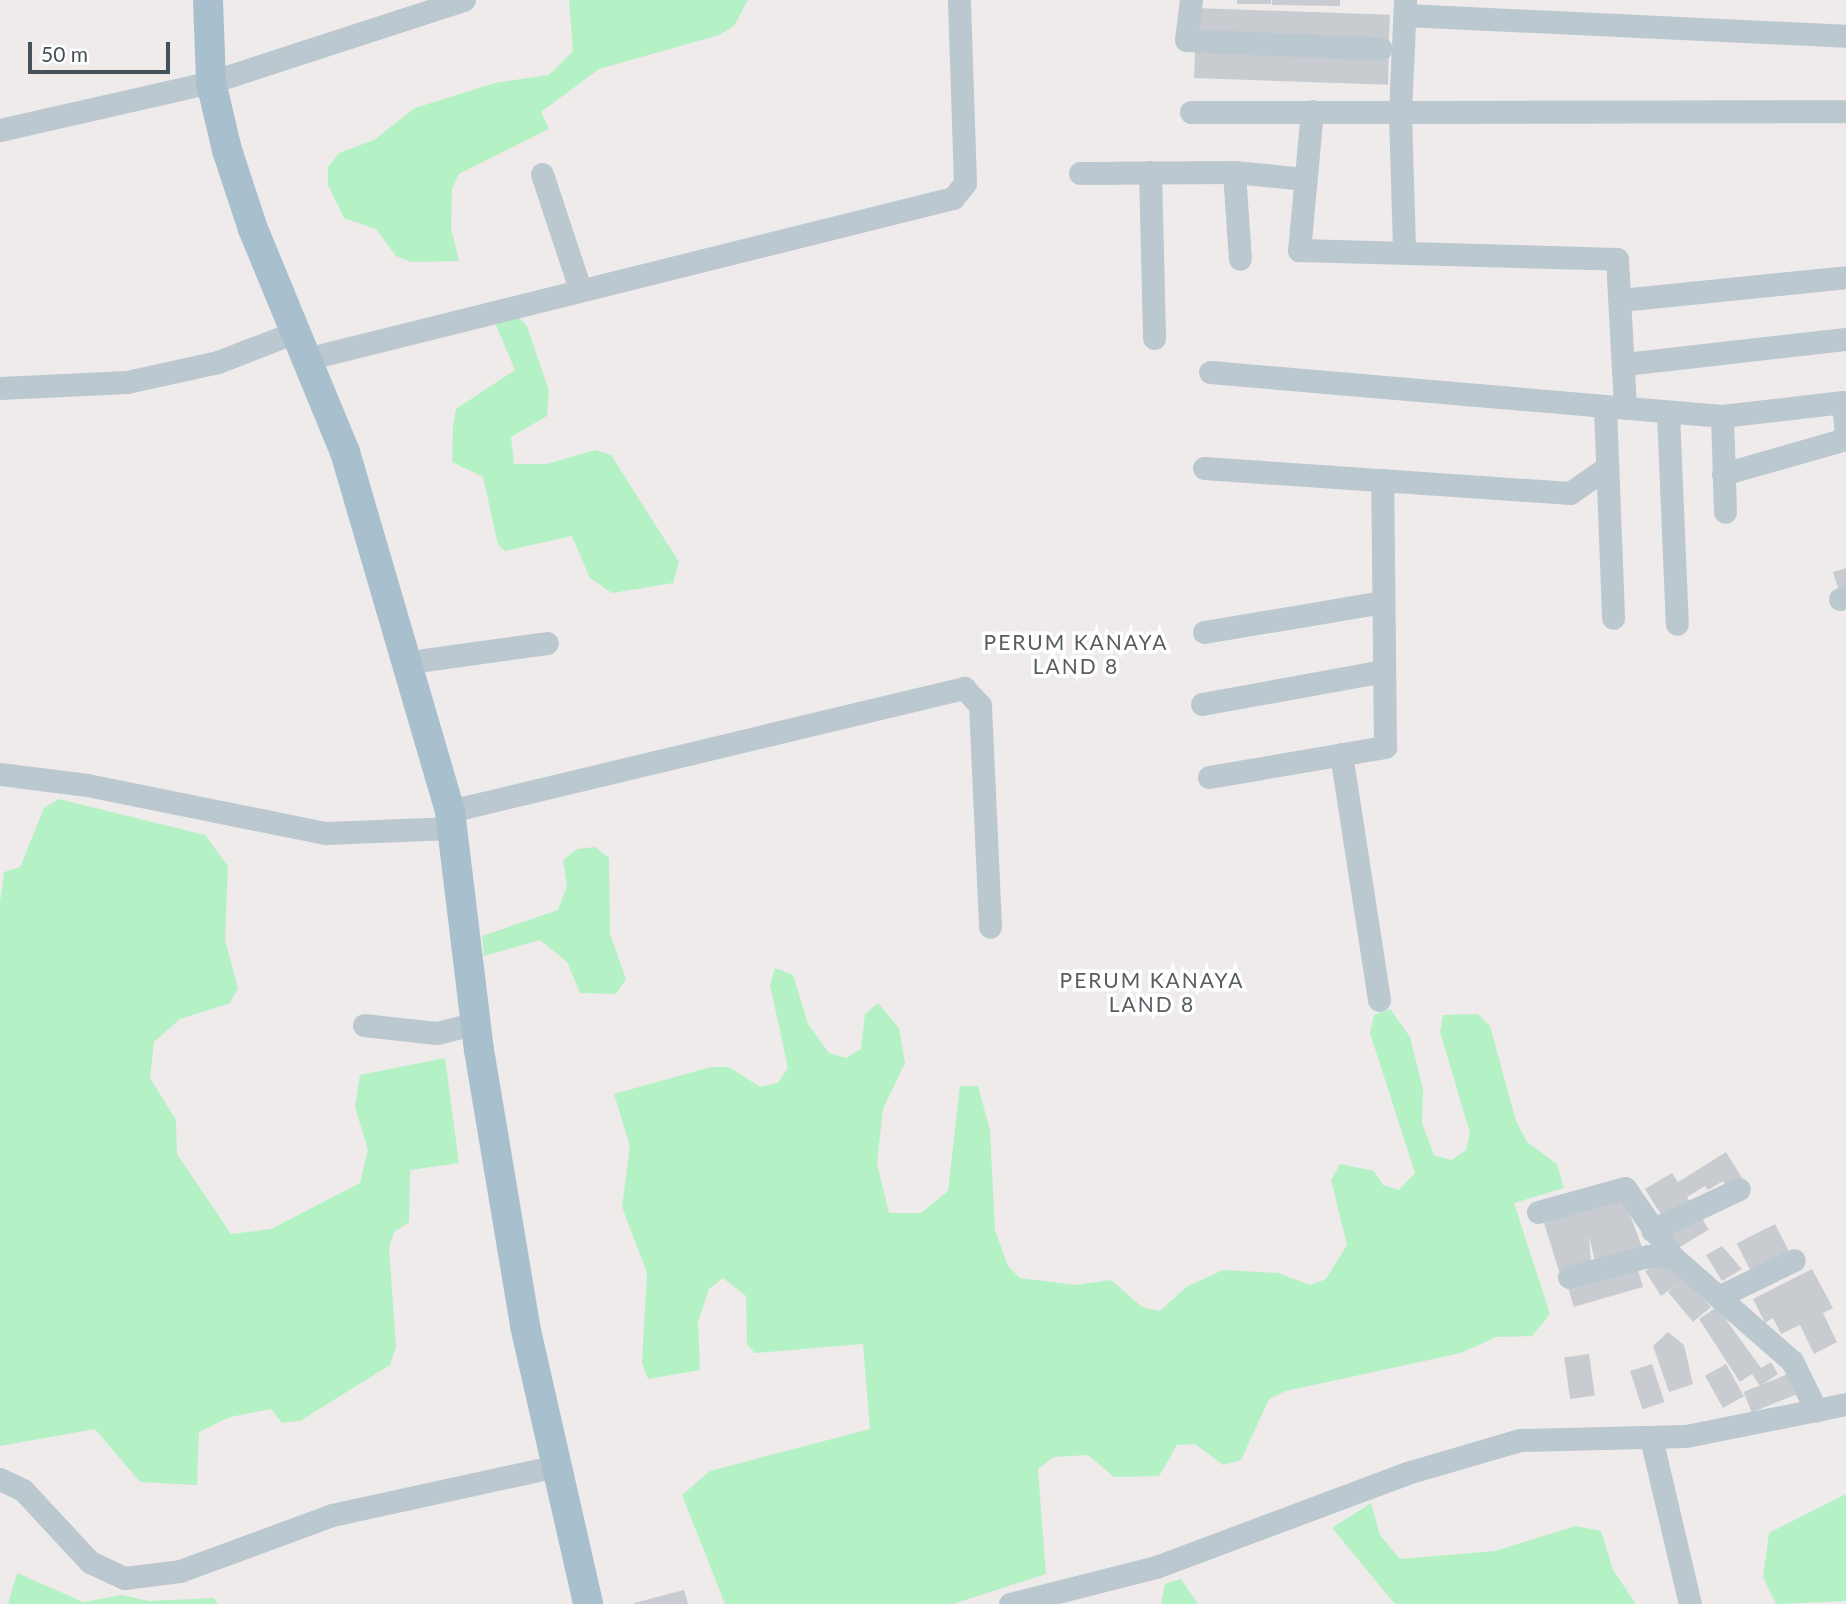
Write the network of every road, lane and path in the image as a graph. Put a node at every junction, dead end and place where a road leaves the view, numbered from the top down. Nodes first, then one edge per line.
1 (208, 0) edge
2 (464, 0) edge
3 (959, 0) edge
4 (1191, 0) edge
5 (1405, 8) edge
6 (1846, 37) edge
7 (1381, 49) dead end
8 (211, 82) junction
9 (1312, 111) junction
10 (1846, 111) edge
11 (1191, 112) dead end
12 (1400, 112) junction
13 (0, 130) edge
14 (1150, 172) junction
15 (1234, 172) junction
16 (1080, 173) dead end
17 (542, 174) dead end
18 (1306, 179) junction
19 (1404, 249) junction
20 (1240, 259) dead end
21 (1846, 277) edge
22 (580, 289) junction
23 (1621, 300) junction
24 (1154, 338) dead end
25 (1846, 339) edge
26 (304, 344) junction
27 (1625, 364) junction
28 (1210, 372) dead end
29 (0, 388) edge
30 (1615, 407) junction
31 (1668, 414) junction
32 (1722, 416) junction
33 (1846, 438) edge
34 (1204, 468) dead end
35 (1606, 468) junction
36 (1723, 474) junction
37 (1382, 480) junction
38 (1725, 512) dead end
39 (1384, 602) junction
40 (1613, 618) dead end
41 (1677, 624) dead end
42 (1204, 632) dead end
43 (547, 643) dead end
44 (410, 662) junction
45 (1384, 671) junction
46 (1202, 704) dead end
47 (1341, 754) junction
48 (0, 774) edge
49 (1209, 776) dead end
50 (451, 820) junction
51 (990, 927) dead end
52 (1379, 1000) dead end
53 (475, 1023) junction
54 (364, 1025) dead end
55 (1739, 1189) dead end
56 (1538, 1212) dead end
57 (1652, 1230) junction
58 (1673, 1257) junction
59 (1794, 1260) dead end
60 (1569, 1277) dead end
61 (1720, 1296) junction
62 (1846, 1404) edge
63 (1815, 1410) junction
64 (1651, 1438) junction
65 (556, 1466) junction
66 (0, 1479) edge
67 (585, 1603) edge
68 (1010, 1604) edge
69 (1690, 1604) edge

1 - 8 main road
2 - 8 street
3 - 22 street
4 - 7 street
5 - 6 street
5 - 12 street
8 - 13 street
8 - 26 main road
9 - 11 street
9 - 12 street
9 - 18 street
10 - 12 street
12 - 19 street
14 - 15 street
14 - 16 street
14 - 24 street
15 - 18 street
15 - 20 street
17 - 22 street
18 - 19 street
19 - 23 street
21 - 23 street
22 - 26 street
23 - 27 street
25 - 27 street
26 - 29 street
26 - 44 main road
27 - 30 street
28 - 30 street
30 - 31 street
30 - 35 street
31 - 32 street
31 - 41 street
32 - 33 street
32 - 36 street
33 - 36 street
34 - 37 street
35 - 37 street
35 - 40 street
36 - 38 street
37 - 39 street
39 - 42 street
39 - 45 street
43 - 44 street
44 - 50 main road
45 - 46 street
45 - 47 street
47 - 49 street
47 - 52 street
48 - 50 street
50 - 51 street
50 - 53 main road
53 - 54 street
53 - 65 main road
55 - 57 street
56 - 57 street
57 - 58 street
58 - 60 street
58 - 61 street
59 - 61 street
61 - 63 street
62 - 63 street
63 - 64 street
64 - 68 street
64 - 69 street
65 - 66 street
65 - 67 main road

